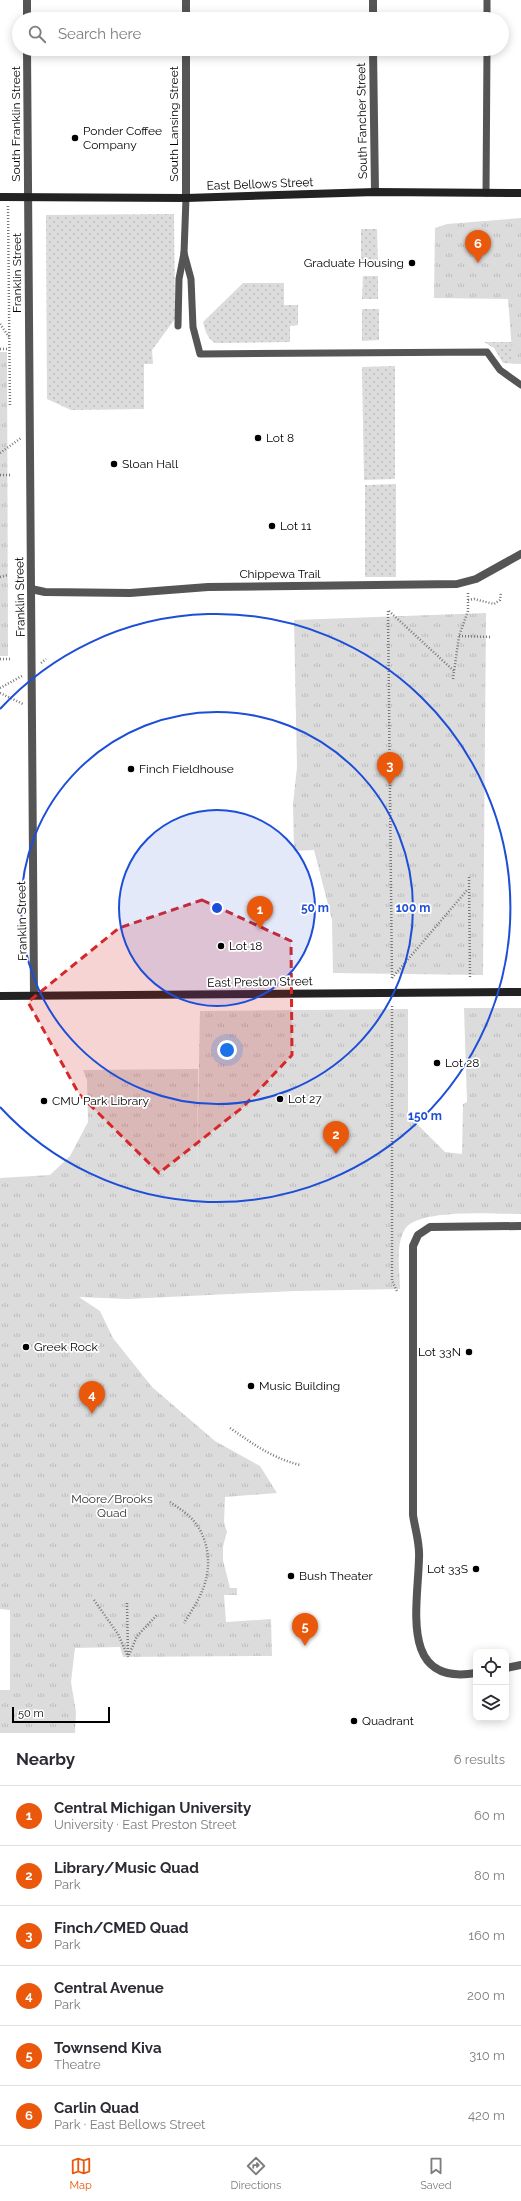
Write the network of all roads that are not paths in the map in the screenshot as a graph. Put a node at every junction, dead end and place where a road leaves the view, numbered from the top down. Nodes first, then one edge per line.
1 (27, 0) edge
2 (186, 0) edge
3 (372, 0) edge
4 (487, 0) edge
5 (27, 12) edge
6 (186, 12) edge
7 (373, 12) edge
8 (487, 12) edge
9 (27, 56) edge
10 (186, 56) edge
11 (373, 56) edge
12 (487, 56) edge
13 (375, 192) junction
14 (486, 193) junction
15 (521, 193) edge
16 (0, 197) edge
17 (29, 198) junction
18 (186, 198) junction
19 (184, 253) junction
20 (178, 326) dead end
21 (521, 385) edge
22 (521, 554) edge
23 (31, 589) junction
24 (521, 992) edge
25 (34, 995) junction
26 (0, 996) edge
27 (521, 1226) edge
28 (521, 1665) edge
29 (509, 1667) edge
30 (473, 1673) edge

1 - 5 street
2 - 6 street
3 - 7 street
4 - 8 lane
9 - 17 street, South Franklin Street
10 - 18 street, South Lansing Street
11 - 13 street, South Fancher Street
12 - 14 lane
13 - 14 street, East Bellows Street
13 - 18 street, East Bellows Street
14 - 15 street, East Bellows Street
16 - 17 street, East Bellows Street
17 - 18 street, East Bellows Street
17 - 23 street, Franklin Street
18 - 19 lane
19 - 20 lane
19 - 21 lane
22 - 23 street, Chippewa Trail
23 - 25 street, Franklin Street
24 - 25 street, East Preston Street
25 - 26 street, East Preston Street
27 - 30 street
28 - 29 street

